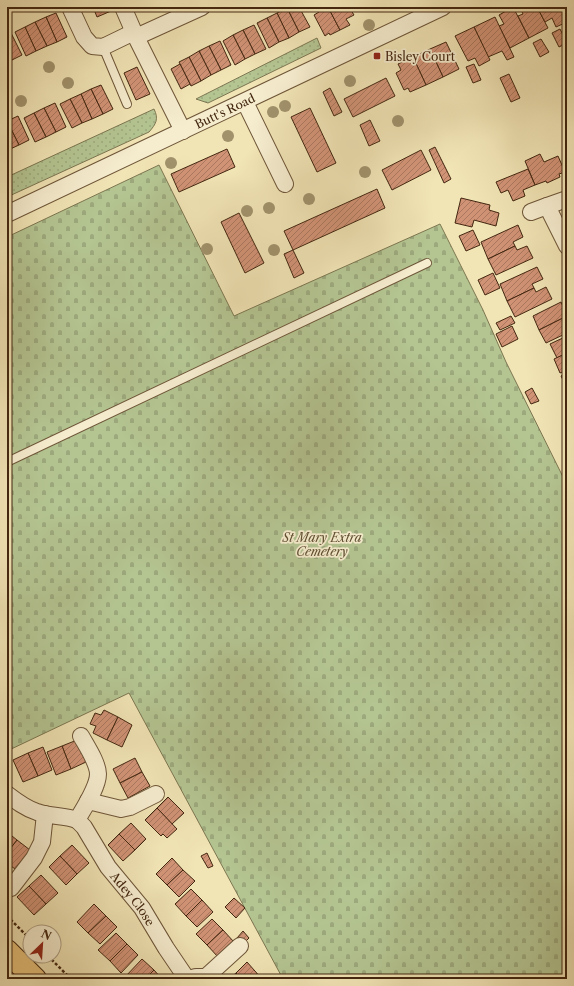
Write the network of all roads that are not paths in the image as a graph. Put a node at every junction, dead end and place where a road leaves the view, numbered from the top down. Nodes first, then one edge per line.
1 (70, 7) edge
2 (123, 7) edge
3 (202, 7) edge
4 (443, 7) edge
5 (135, 35) junction
6 (103, 47) junction
7 (245, 102) junction
8 (127, 104) dead end
9 (183, 131) junction
10 (285, 184) dead end
11 (564, 200) dead end
12 (547, 206) junction
13 (531, 212) dead end
14 (7, 214) edge
15 (567, 246) edge
16 (427, 263) dead end
17 (7, 462) edge
18 (81, 736) dead end
19 (7, 794) edge
20 (91, 794) junction
21 (156, 794) dead end
22 (45, 814) junction
23 (77, 820) junction
24 (10, 888) dead end
25 (240, 946) dead end
26 (7, 951) edge
27 (35, 979) edge
28 (188, 979) edge

1 - 6 street
2 - 5 street
3 - 5 street
4 - 7 street, Butt's Road
5 - 6 street
5 - 9 street
6 - 8 lane
7 - 9 street, Butt's Road
7 - 10 street
9 - 14 street, Butt's Road
11 - 12 street
12 - 13 street
12 - 15 street
16 - 17 lane
18 - 20 street
19 - 22 street
20 - 21 street
20 - 23 street
22 - 23 street
22 - 24 street
23 - 28 street, Adey Close
25 - 28 street, Adey Close
26 - 27 main road

